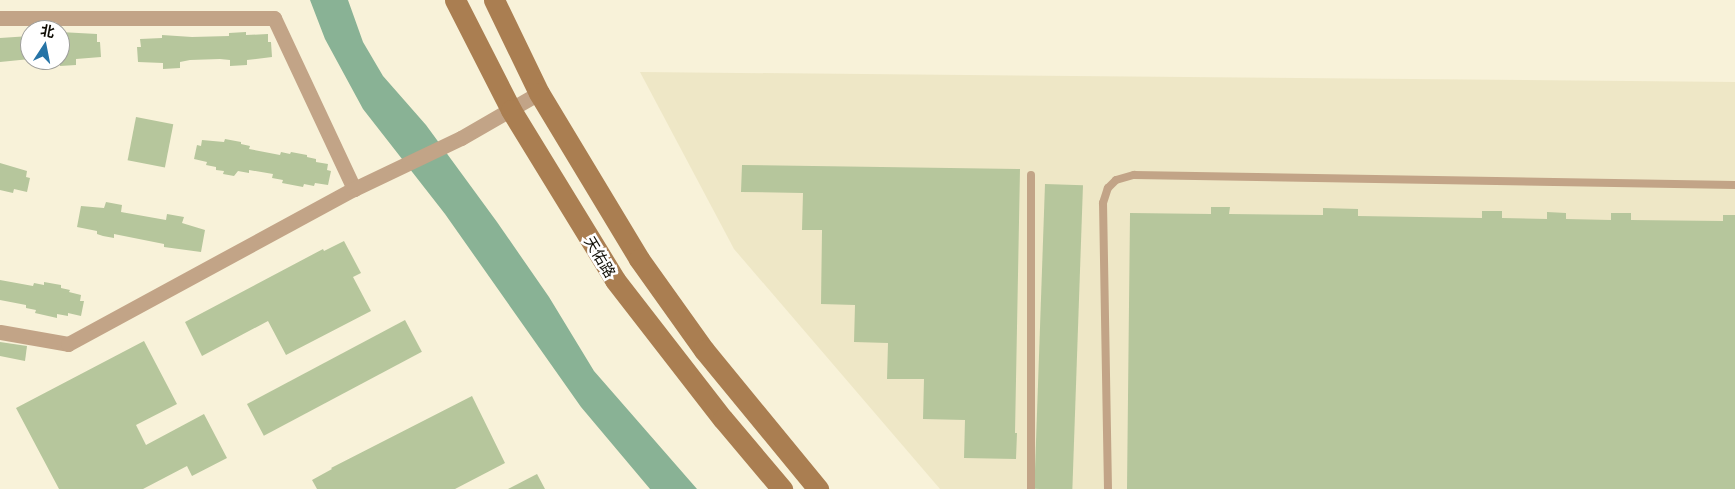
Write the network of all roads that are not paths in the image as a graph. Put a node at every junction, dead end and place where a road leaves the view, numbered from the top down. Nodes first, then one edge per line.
1 (455, 0) edge
2 (494, 0) edge
3 (0, 18) edge
4 (538, 94) junction
5 (511, 110) junction
6 (1031, 175) dead end
7 (1735, 186) edge
8 (354, 189) junction
9 (0, 332) edge
10 (782, 489) edge
11 (818, 489) edge
12 (1031, 489) edge
13 (1108, 489) edge

1 - 5 main road, 天佑路
2 - 4 main road
3 - 8 street
4 - 5 street
4 - 11 main road
5 - 8 street
5 - 10 main road, 天佑路
6 - 12 lane
7 - 13 lane
8 - 9 street

